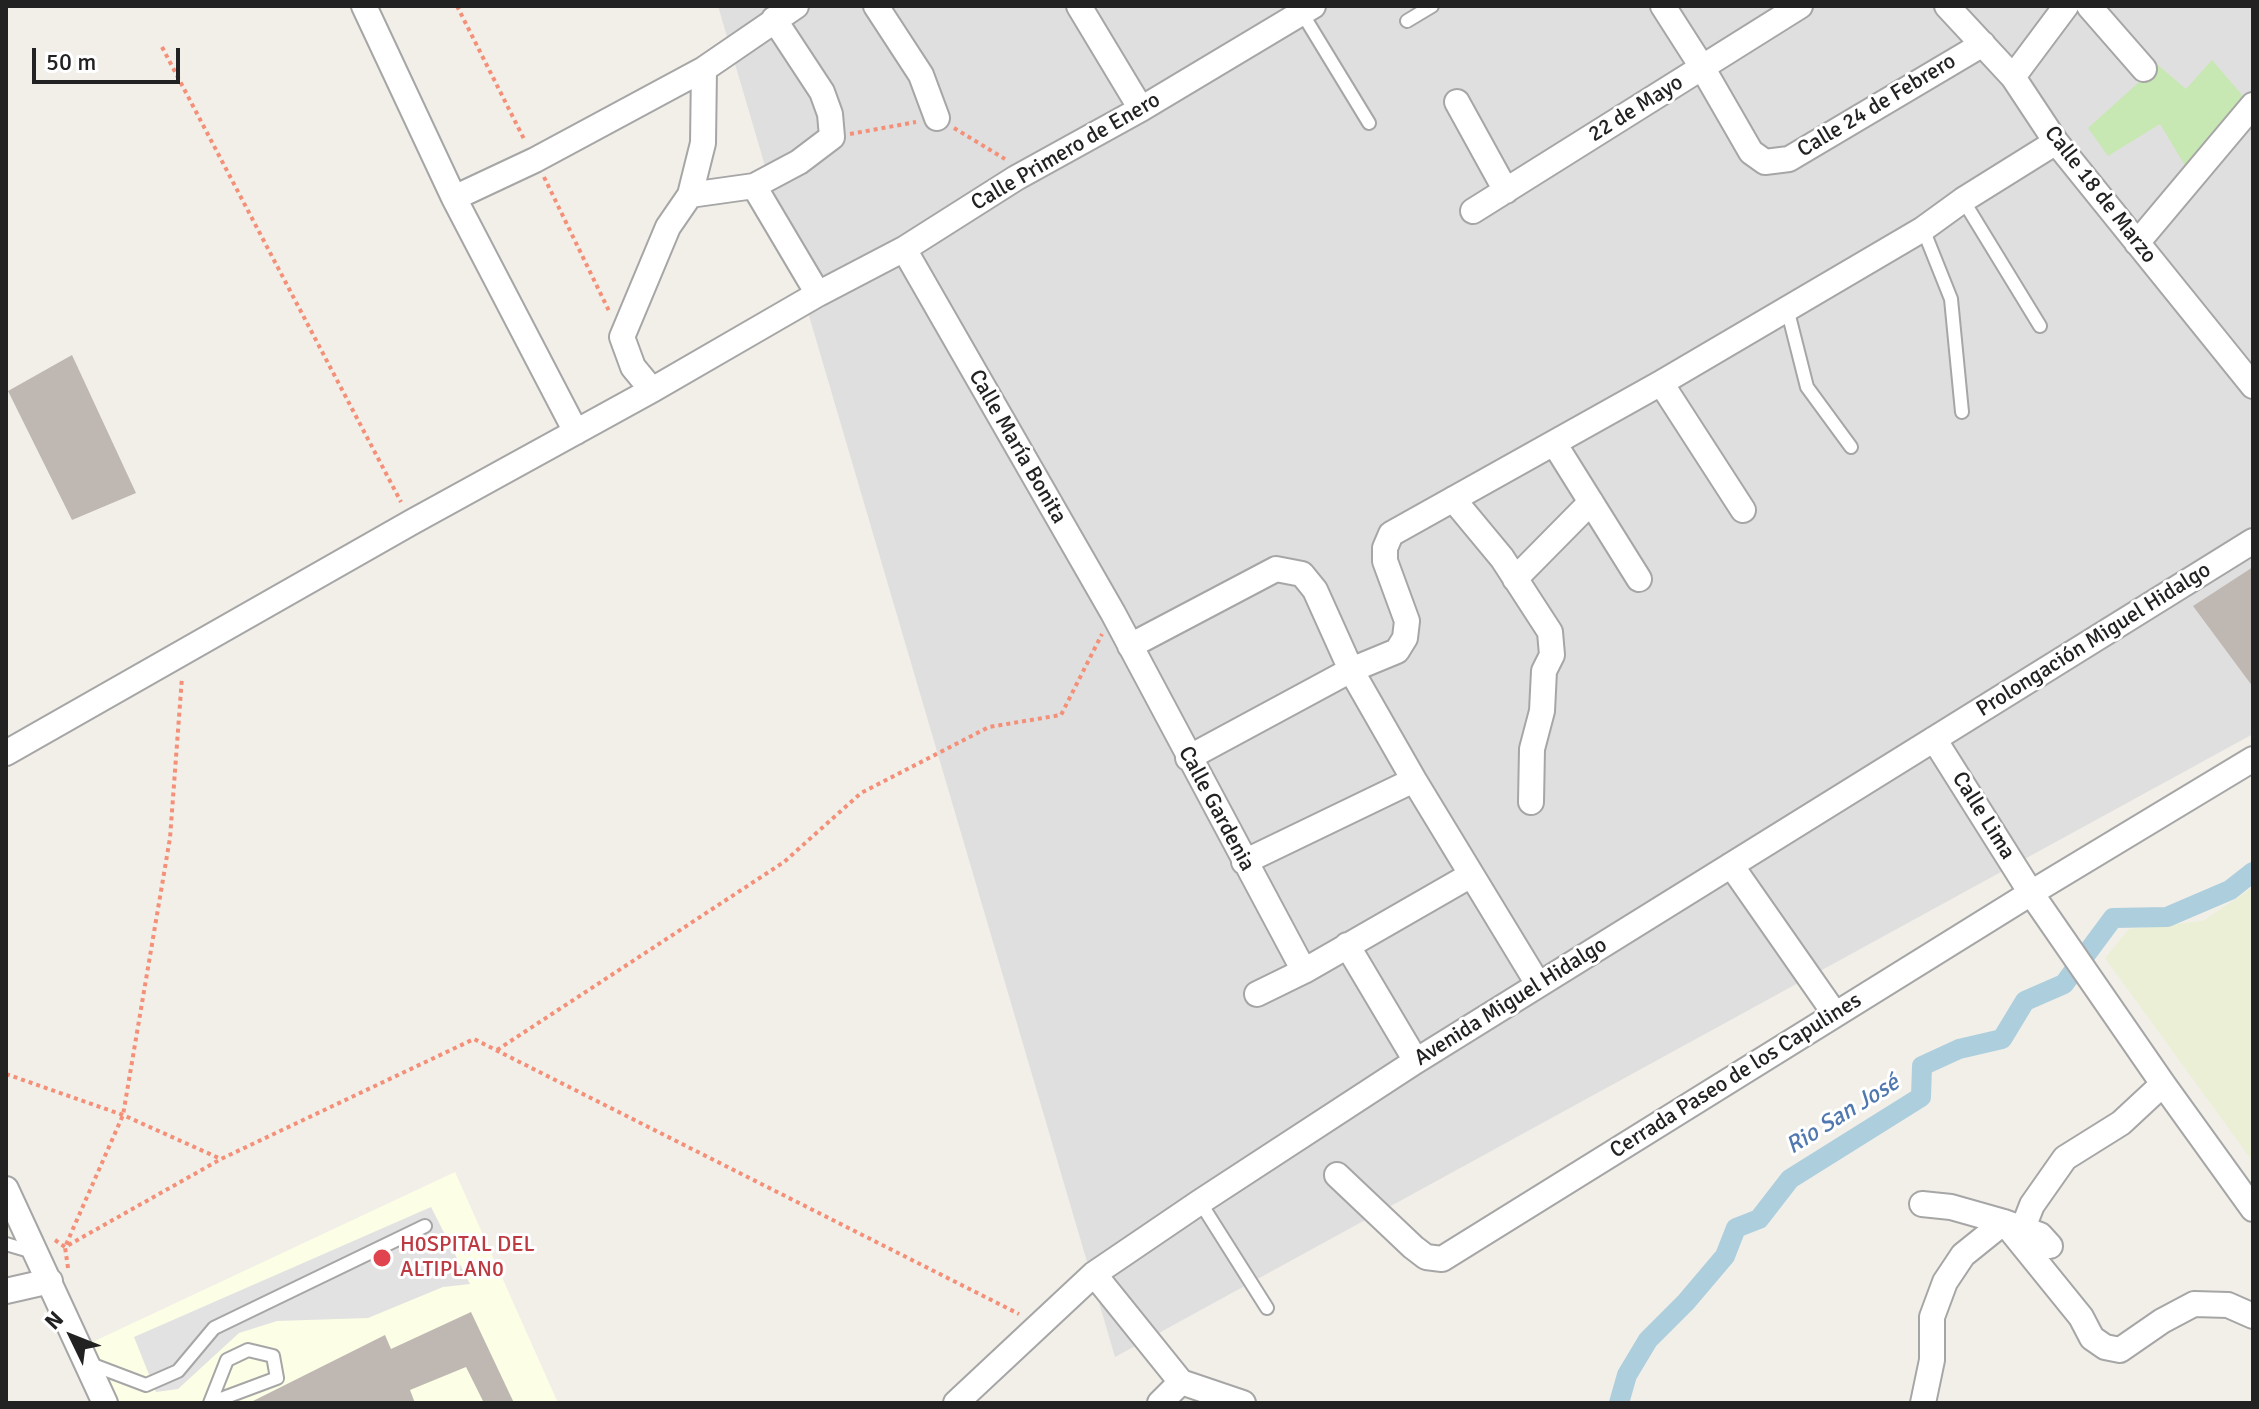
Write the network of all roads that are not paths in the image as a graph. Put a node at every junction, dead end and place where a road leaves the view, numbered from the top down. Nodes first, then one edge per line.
1 (364, 6) edge
2 (796, 6) edge
3 (876, 6) edge
4 (1079, 6) edge
5 (1432, 6) edge
6 (1663, 6) edge
7 (1799, 6) edge
8 (1947, 6) edge
9 (2066, 6) edge
10 (2089, 6) edge
11 (1304, 8) edge
12 (774, 19) junction
13 (1407, 21) dead end
14 (1983, 44) junction
15 (1702, 67) junction
16 (704, 69) junction
17 (2144, 69) dead end
18 (2013, 77) junction
19 (1457, 102) dead end
20 (2253, 105) edge
21 (1141, 109) junction
22 (937, 118) dead end
23 (1369, 123) dead end
24 (2056, 142) junction
25 (754, 186) junction
26 (1506, 191) junction
27 (690, 195) junction
28 (454, 198) junction
29 (1963, 200) junction
30 (1473, 211) dead end
31 (1923, 229) junction
32 (2137, 243) junction
33 (904, 249) junction
34 (818, 294) junction
35 (1787, 308) junction
36 (2040, 326) dead end
37 (1661, 383) junction
38 (2253, 386) edge
39 (652, 390) junction
40 (1962, 412) dead end
41 (576, 432) junction
42 (1554, 443) junction
43 (1851, 447) dead end
44 (1453, 499) junction
45 (1591, 502) junction
46 (1743, 510) dead end
47 (2253, 541) edge
48 (1515, 579) junction
49 (1639, 579) dead end
50 (1130, 646) junction
51 (1351, 670) junction
52 (1934, 739) junction
53 (6, 753) edge
54 (1188, 758) junction
55 (2253, 759) edge
56 (1414, 780) junction
57 (1531, 802) dead end
58 (1244, 862) junction
59 (1731, 865) junction
60 (1471, 875) junction
61 (2031, 893) junction
62 (1347, 945) junction
63 (1304, 971) junction
64 (1538, 984) junction
65 (1257, 994) dead end
66 (1835, 1014) junction
67 (1416, 1061) junction
68 (2163, 1084) junction
69 (1337, 1175) dead end
70 (6, 1189) edge
71 (1200, 1202) junction
72 (1922, 1204) dead end
73 (2253, 1209) edge
74 (2013, 1225) junction
75 (425, 1226) dead end
76 (6, 1244) edge
77 (45, 1246) junction
78 (2050, 1246) dead end
79 (1094, 1274) junction
80 (50, 1281) junction
81 (6, 1291) edge
82 (1267, 1308) dead end
83 (2253, 1316) edge
84 (88, 1363) junction
85 (1181, 1382) junction
86 (105, 1403) edge
87 (210, 1403) edge
88 (956, 1403) edge
89 (1160, 1403) edge
90 (1243, 1403) edge
91 (1923, 1403) edge

1 - 28 street
2 - 12 street
3 - 22 street
4 - 21 street
5 - 13 lane
6 - 15 street, Calle 24 de Febrero
7 - 15 street, 22 de Mayo
8 - 14 street, Calle 18 de Marzo
9 - 18 street
10 - 17 street
11 - 21 street, Calle Primero de Enero
11 - 23 lane
12 - 16 street
12 - 25 street
14 - 15 street, Calle 24 de Febrero
14 - 18 street, Calle 18 de Marzo
15 - 26 street, 22 de Mayo
16 - 27 street
16 - 28 street
18 - 24 street, Calle 18 de Marzo
19 - 26 street
20 - 32 street
21 - 33 street, Calle Primero de Enero
24 - 29 street
24 - 32 street, Calle 18 de Marzo
25 - 27 street
25 - 34 street
26 - 30 street, 22 de Mayo
27 - 39 street
28 - 41 street
29 - 31 street
29 - 36 lane
31 - 35 street
31 - 40 lane
32 - 38 street, Calle 18 de Marzo
33 - 34 street, Calle Primero de Enero
33 - 50 street, Calle María Bonita
34 - 39 street, Calle Primero de Enero
35 - 37 street
35 - 43 lane
37 - 42 street
37 - 46 street
39 - 41 street, Calle Primero de Enero
41 - 53 street, Calle Primero de Enero
42 - 44 street
42 - 45 street
44 - 48 street
44 - 51 street
45 - 48 street
45 - 49 street
47 - 52 street, Prolongación Miguel Hidalgo
48 - 57 street
50 - 51 street
50 - 54 street, Calle Gardenia
51 - 54 street
51 - 56 street
52 - 59 street, Avenida Miguel Hidalgo
52 - 61 street, Calle Lima
54 - 58 street, Calle Gardenia
55 - 61 street, Cerrada Paseo de los Capulines
56 - 58 street
56 - 60 street
58 - 63 street, Calle Gardenia
59 - 64 street, Avenida Miguel Hidalgo
59 - 66 street
60 - 62 street
60 - 64 street
61 - 66 street, Cerrada Paseo de los Capulines
61 - 68 street, Calle Lima
62 - 63 street
62 - 67 street
63 - 65 street
64 - 67 street, Avenida Miguel Hidalgo
66 - 69 street, Cerrada Paseo de los Capulines
67 - 71 street, Avenida Miguel Hidalgo
68 - 73 street, Calle Lima
68 - 74 street
70 - 77 street
71 - 79 street, Avenida Miguel Hidalgo
71 - 82 lane
72 - 74 street
74 - 78 street
74 - 83 street
74 - 91 street
75 - 84 lane
76 - 77 lane
77 - 80 street
79 - 85 street
79 - 88 street, Avenida Miguel Hidalgo
80 - 81 street
80 - 84 street
84 - 86 street
85 - 89 street
85 - 90 street
87 - 87 lane

